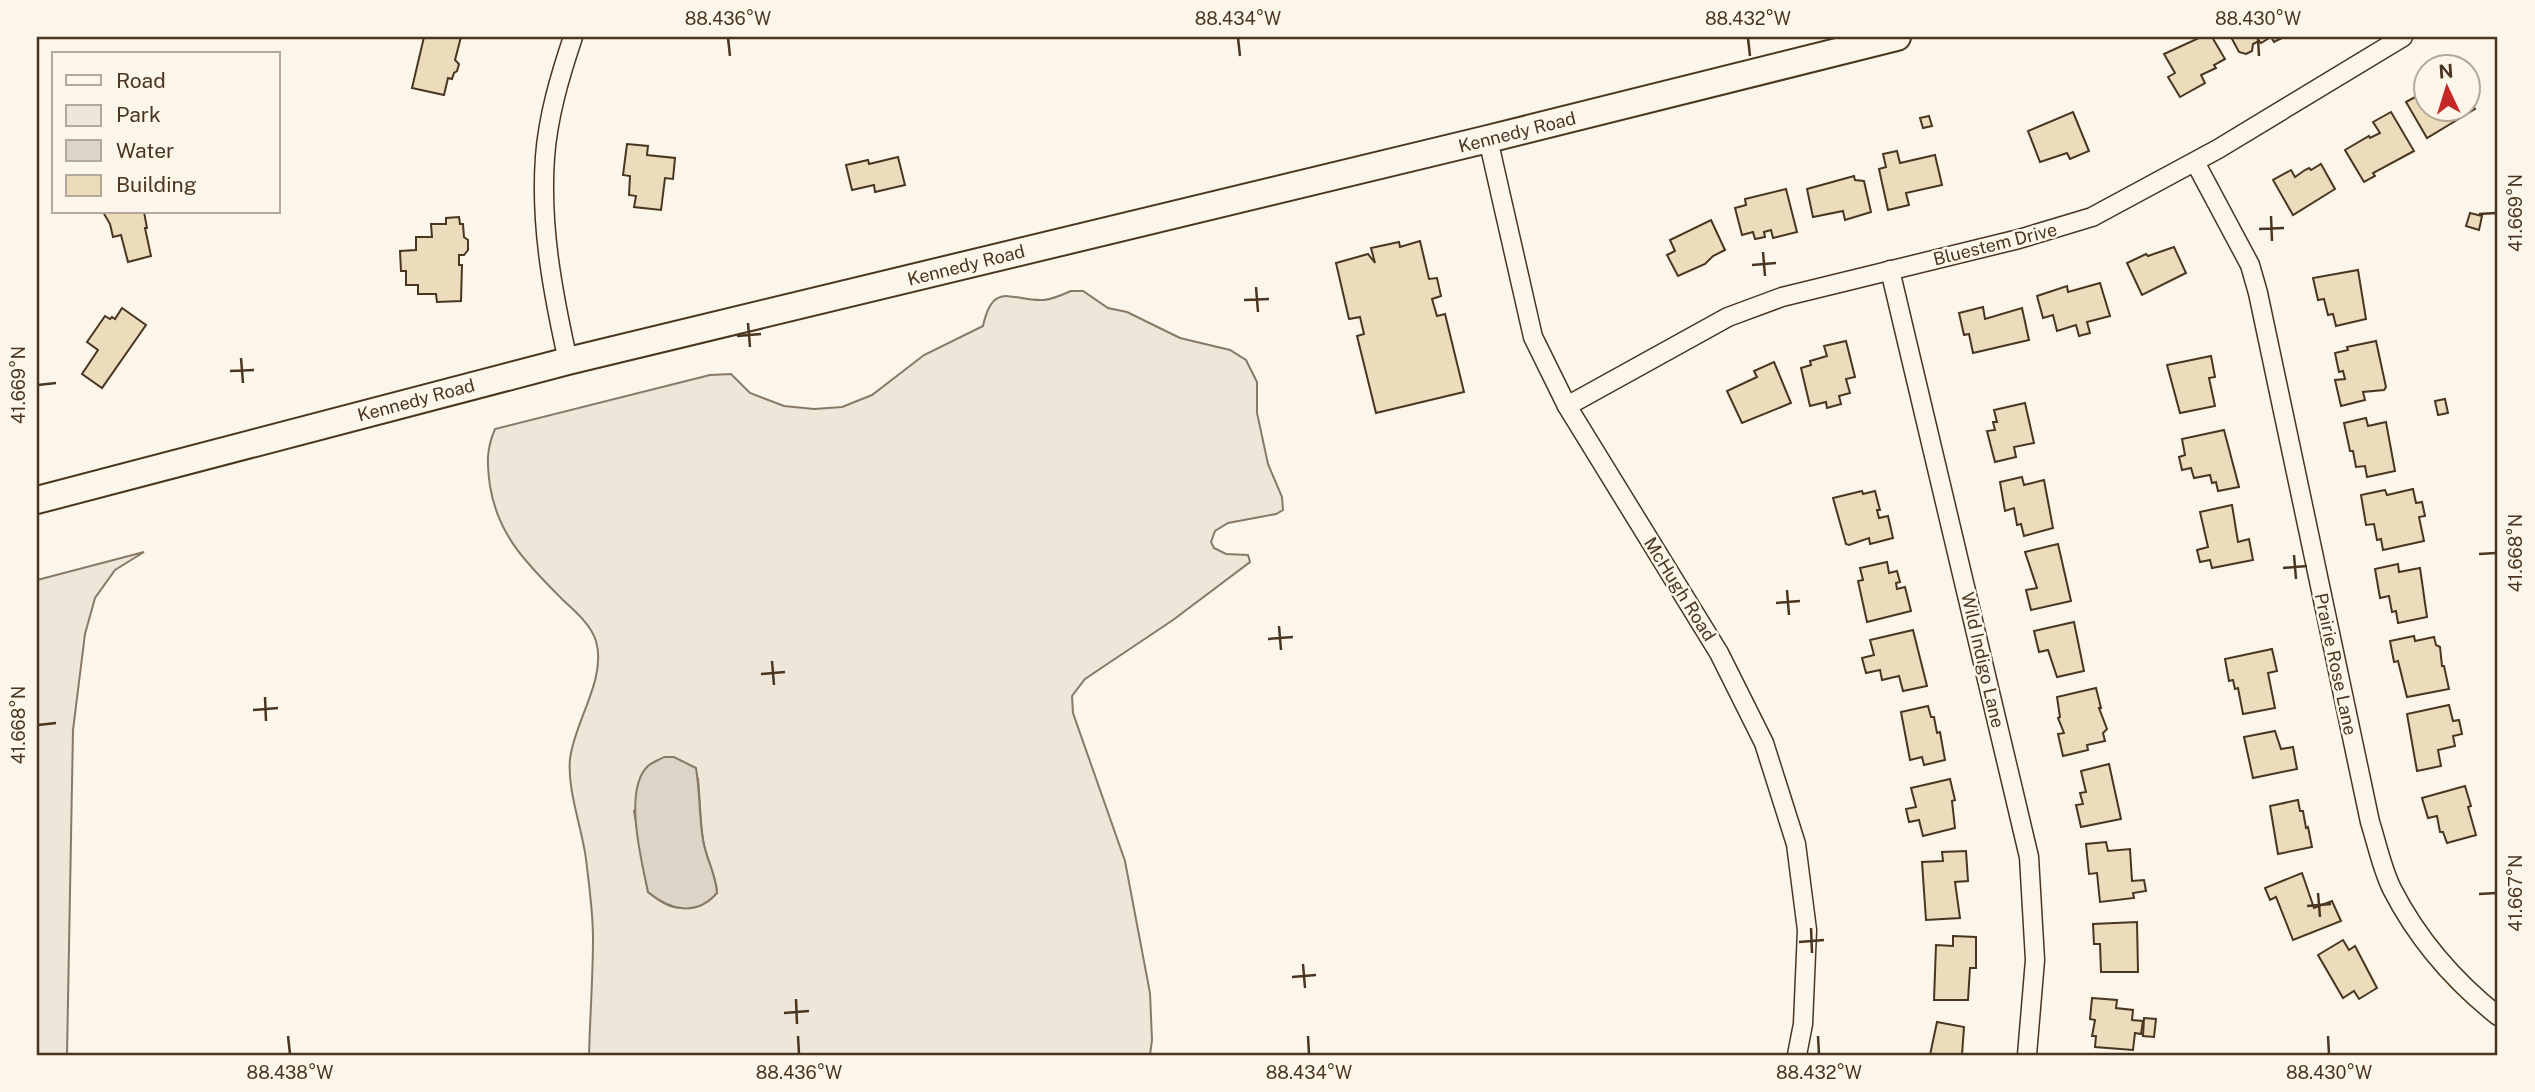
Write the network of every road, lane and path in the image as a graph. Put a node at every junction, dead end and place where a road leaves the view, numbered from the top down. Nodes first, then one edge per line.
1 (573, 37) edge
2 (1897, 37) edge
3 (2403, 37) edge
4 (1488, 139) junction
5 (2195, 162) junction
6 (1890, 270) junction
7 (568, 360) junction
8 (1567, 406) junction
9 (37, 500) edge
10 (2498, 1016) edge
11 (1797, 1055) edge
12 (2027, 1055) edge

1 - 7 street
2 - 4 main road, Kennedy Road
3 - 5 street, Bluestem Drive
4 - 7 main road, Kennedy Road
4 - 8 street, McHugh Road
5 - 6 street, Bluestem Drive
5 - 10 street, Prairie Rose Lane
6 - 8 street, Bluestem Drive
6 - 12 street, Wild Indigo Lane
7 - 9 main road, Kennedy Road
8 - 11 street, McHugh Road

